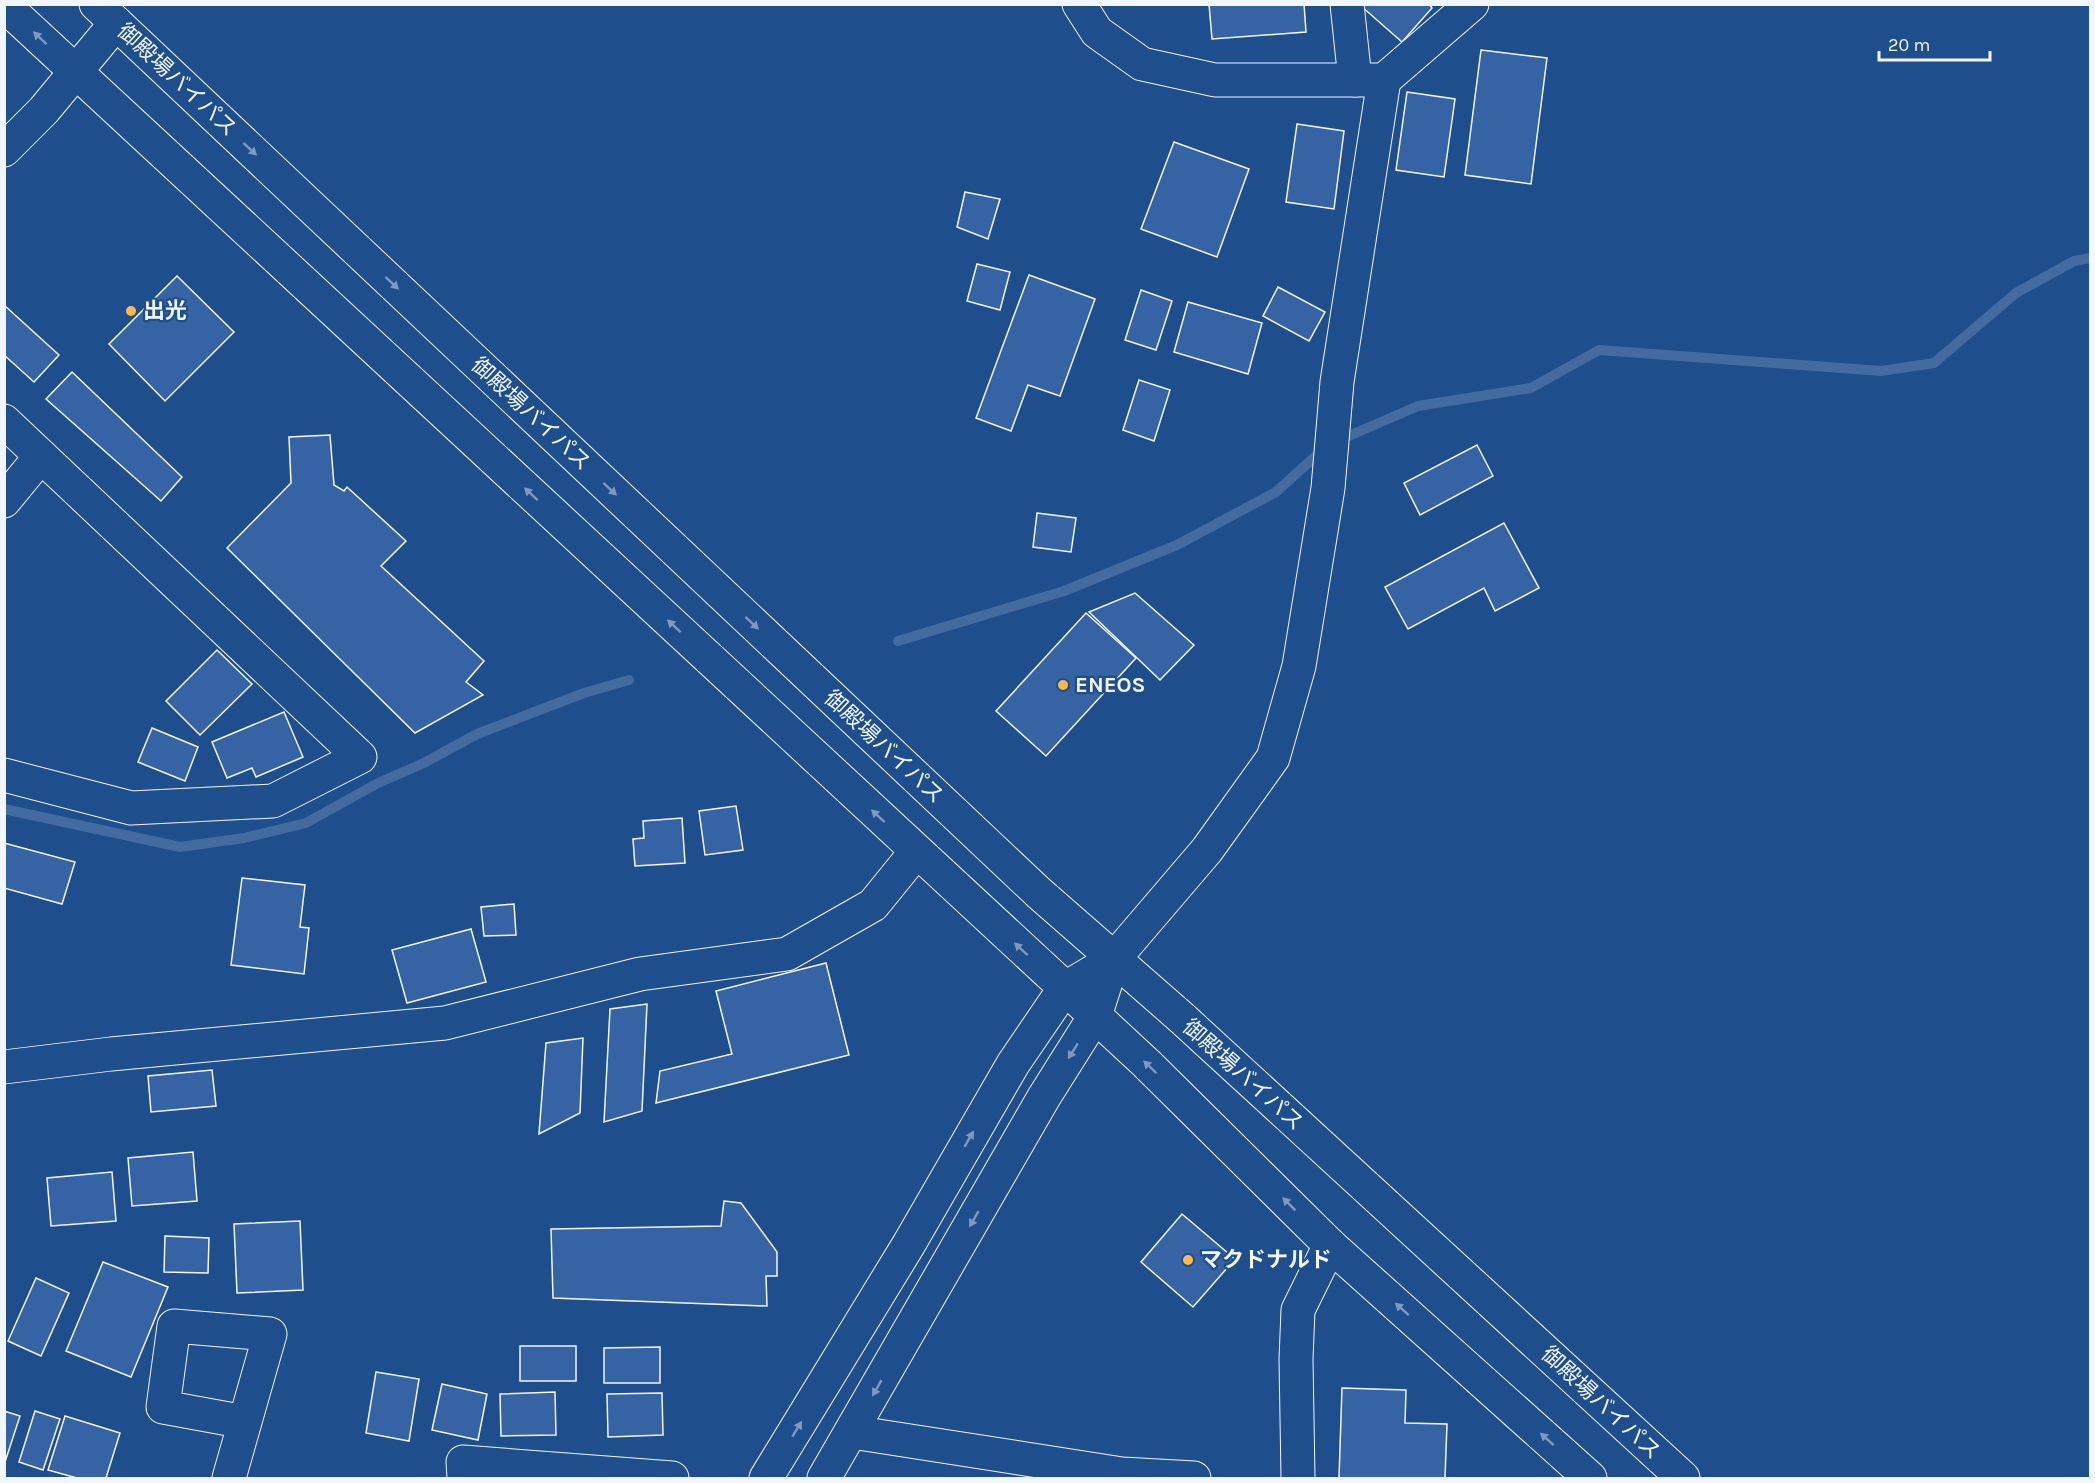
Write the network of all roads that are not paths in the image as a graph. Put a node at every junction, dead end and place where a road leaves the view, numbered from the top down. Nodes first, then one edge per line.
1 (1079, 4) edge
2 (1347, 4) edge
3 (1472, 4) edge
4 (4, 5) edge
5 (106, 14) edge
6 (76, 72) junction
7 (1370, 80) junction
8 (4, 150) edge
9 (4, 421) edge
10 (41, 456) junction
11 (4, 501) edge
12 (4, 775) edge
13 (916, 852) junction
14 (1113, 960) junction
15 (1064, 988) junction
16 (1095, 1016) junction
17 (4, 1067) edge
18 (1330, 1245) junction
19 (245, 1422) dead end
20 (852, 1432) junction
21 (229, 1479) edge
22 (464, 1479) edge
23 (672, 1479) edge
24 (766, 1479) edge
25 (824, 1479) edge
26 (1194, 1479) edge
27 (1298, 1479) edge
28 (1590, 1479) edge
29 (1683, 1479) edge

1 - 7 main road
2 - 7 main road
3 - 7 main road
6 -> 4 main road
5 - 6 main road
5 -> 14 main road, 御殿場バイパス
6 - 8 main road
13 -> 6 main road
7 - 14 main road
9 - 10 main road
10 - 11 main road
10 - 12 main road
15 -> 13 main road
13 - 17 main road
14 - 15 main road
14 - 16 main road
14 - 29 main road, 御殿場バイパス
15 - 16 main road
24 -> 15 main road
18 -> 16 main road
16 -> 20 main road
18 - 27 main road
28 -> 18 main road
19 - 21 main road
20 - 25 main road
20 - 26 main road
22 - 23 main road

